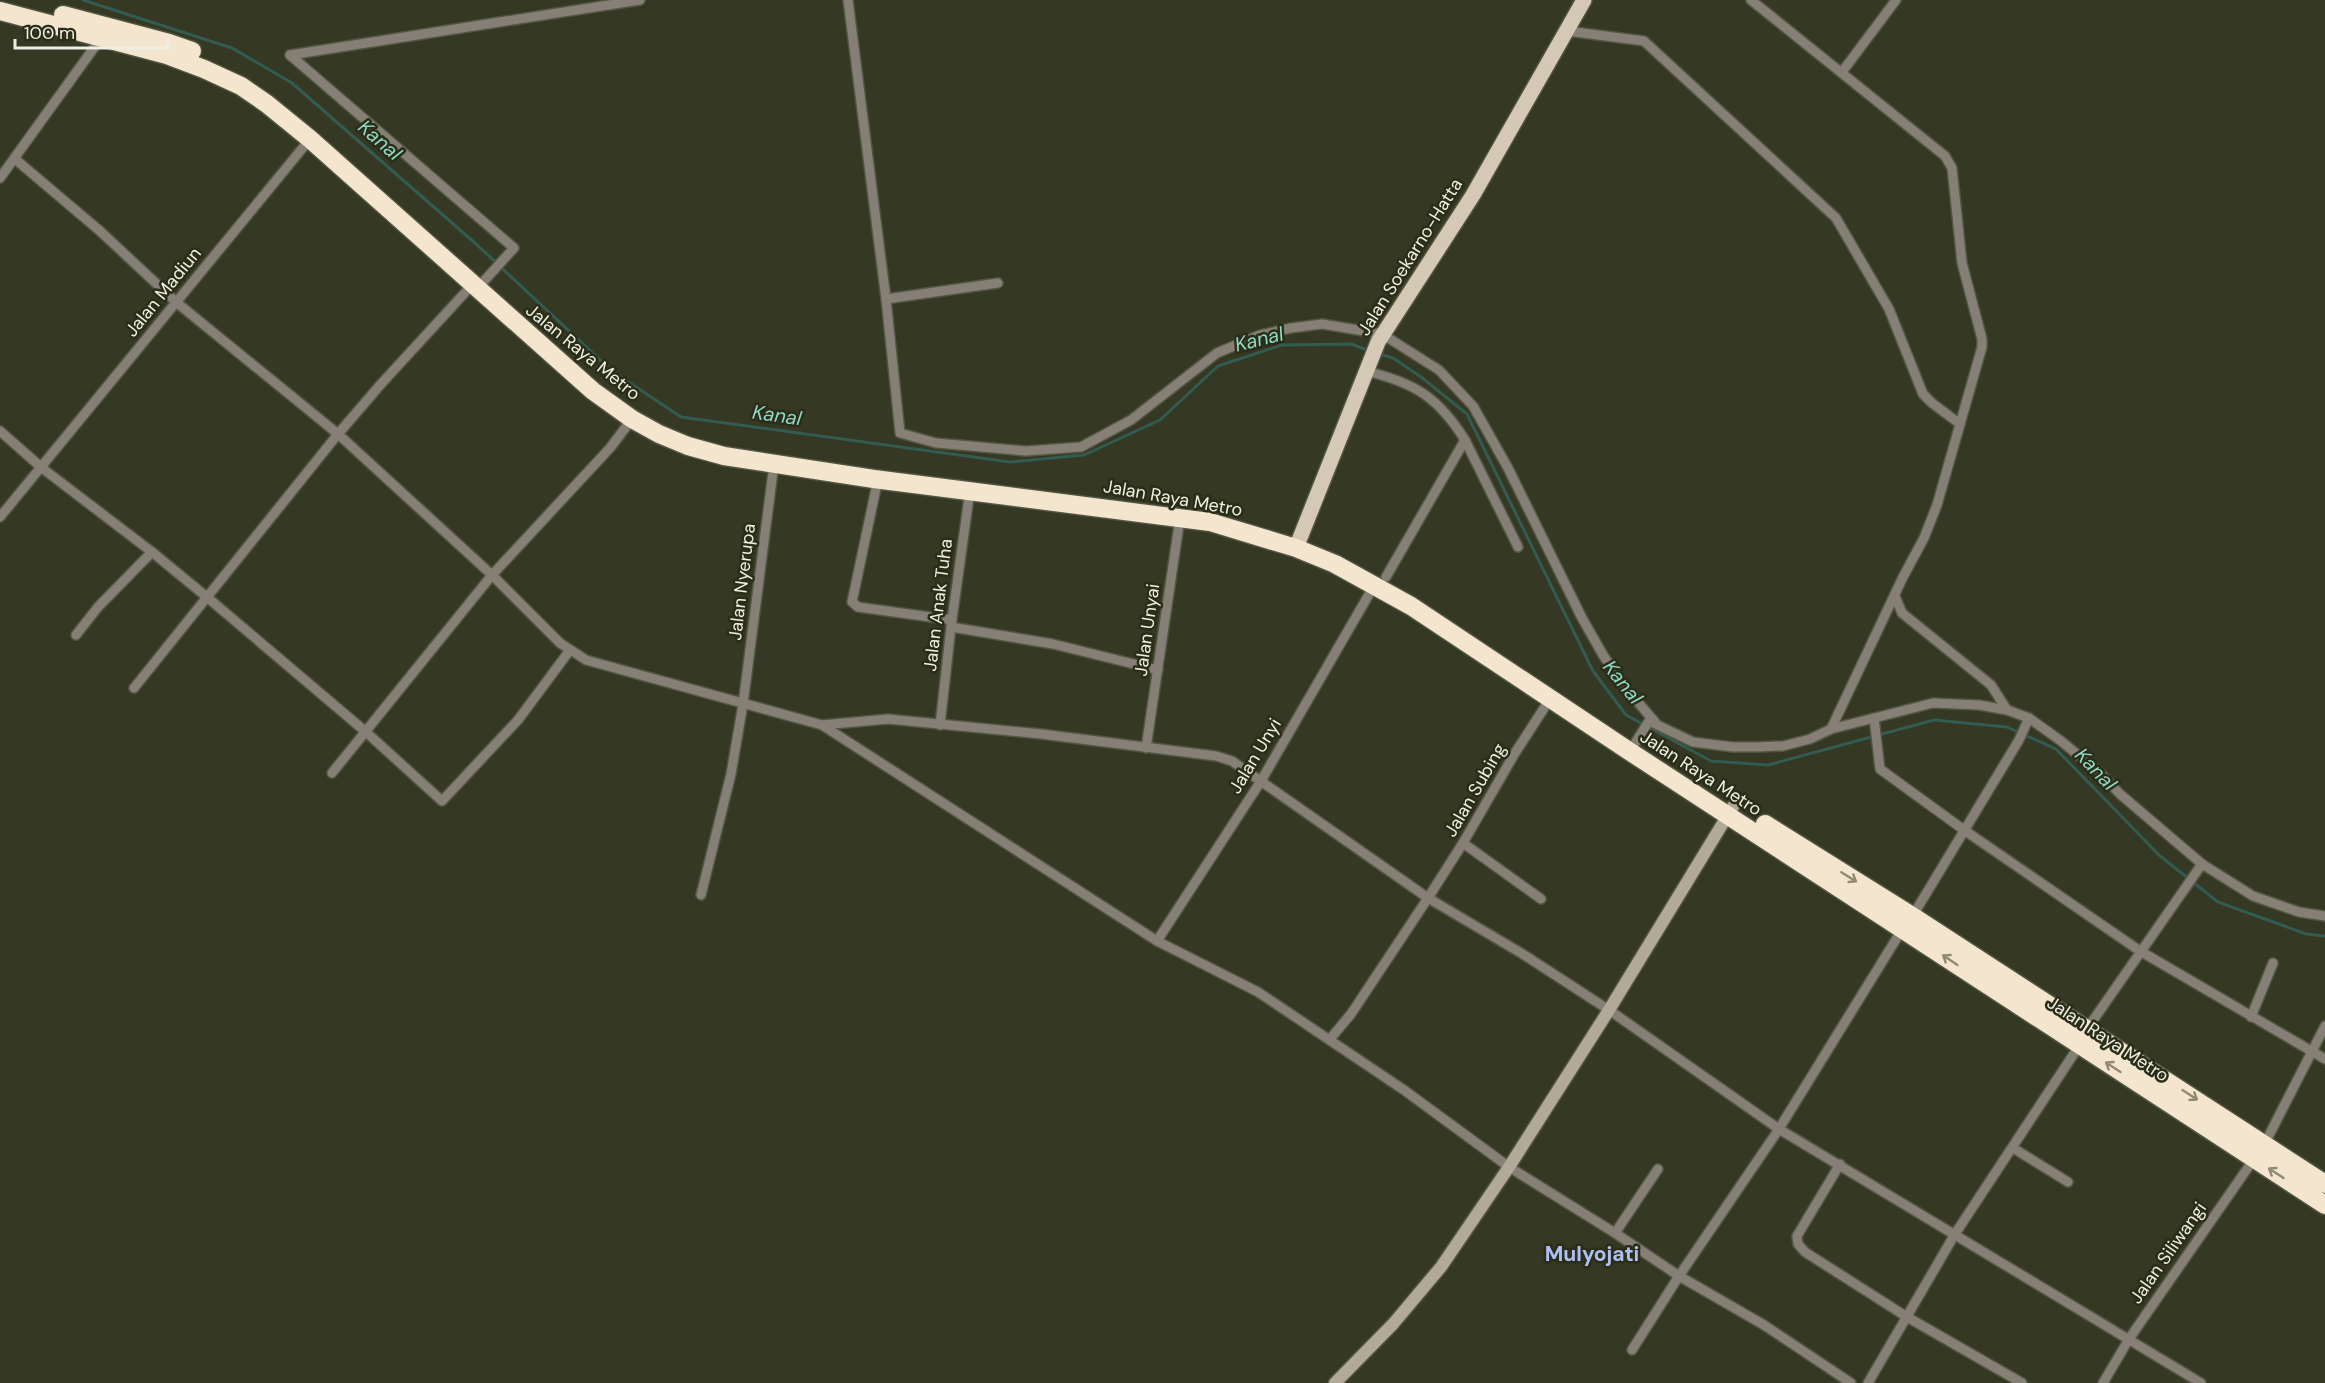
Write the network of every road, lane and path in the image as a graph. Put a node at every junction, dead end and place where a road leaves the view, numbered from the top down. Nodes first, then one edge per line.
1 (3, 0) edge
2 (640, 0) edge
3 (848, 0) edge
4 (1584, 0) edge
5 (1751, 0) edge
6 (1896, 0) edge
7 (0, 10) edge
8 (41, 15) junction
9 (104, 31) junction
10 (1567, 31) junction
11 (1842, 72) junction
12 (310, 139) junction
13 (15, 159) junction
14 (0, 178) edge
15 (478, 283) junction
16 (998, 283) dead end
17 (886, 298) junction
18 (176, 302) junction
19 (1380, 338) junction
20 (1368, 368) junction
21 (632, 419) junction
22 (1960, 424) junction
23 (0, 431) edge
24 (338, 434) junction
25 (1465, 440) junction
26 (774, 464) junction
27 (42, 468) junction
28 (878, 479) junction
29 (970, 490) junction
30 (0, 517) edge
31 (1180, 518) junction
32 (1298, 543) junction
33 (1518, 547) dead end
34 (152, 552) junction
35 (492, 574) junction
36 (1381, 581) junction
37 (1894, 596) junction
38 (208, 598) junction
39 (951, 624) junction
40 (76, 635) dead end
41 (570, 650) junction
42 (1158, 670) junction
43 (134, 688) dead end
44 (1550, 699) junction
45 (743, 704) junction
46 (2007, 710) junction
47 (1875, 721) junction
48 (2027, 722) junction
49 (1651, 723) junction
50 (822, 725) junction
51 (940, 725) junction
52 (1831, 729) junction
53 (366, 732) junction
54 (1635, 742) junction
55 (1146, 748) junction
56 (332, 773) dead end
57 (1261, 781) junction
58 (1731, 810) junction
59 (1964, 830) junction
60 (1463, 843) junction
61 (2200, 867) junction
62 (700, 895) dead end
63 (1428, 897) junction
64 (1541, 898) dead end
65 (2325, 916) edge
66 (1907, 922) junction
67 (1157, 941) junction
68 (2140, 951) junction
69 (2273, 963) dead end
70 (1610, 1010) junction
71 (2251, 1017) junction
72 (2325, 1026) edge
73 (2083, 1037) junction
74 (1330, 1039) junction
75 (2310, 1051) junction
76 (2325, 1059) edge
77 (1779, 1129) junction
78 (2013, 1148) junction
79 (2260, 1151) junction
80 (1840, 1164) junction
81 (1509, 1167) junction
82 (1658, 1169) dead end
83 (2068, 1182) dead end
84 (2325, 1184) edge
85 (2325, 1205) edge
86 (1615, 1233) junction
87 (1955, 1234) junction
88 (1679, 1276) junction
89 (1906, 1317) junction
90 (2129, 1339) junction
91 (1632, 1350) dead end
92 (1335, 1383) edge
93 (1851, 1383) edge
94 (1868, 1383) edge
95 (2022, 1383) edge
96 (2103, 1383) edge
97 (2201, 1383) edge

1 - 8 highway
2 - 15 street
3 - 17 street
4 - 10 main road, Jalan Soekarno-Hatta
5 - 11 street
6 - 11 street
7 - 8 highway
8 - 9 highway
9 - 12 highway, Jalan Raya Metro
9 - 13 street
9 - 15 highway
10 - 19 main road, Jalan Soekarno-Hatta
10 - 22 street
11 - 22 street
12 - 15 highway, Jalan Raya Metro
12 - 18 street, Jalan Madiun
13 - 14 street
13 - 18 street
15 - 21 highway, Jalan Raya Metro
15 - 24 street
15 - 32 highway
16 - 17 street
17 - 19 street
18 - 24 street
18 - 27 street, Jalan Madiun
19 - 20 main road, Jalan Soekarno-Hatta
19 - 49 street
20 - 25 street
20 - 32 main road, Jalan Soekarno-Hatta
21 - 26 highway, Jalan Raya Metro
21 - 35 street
22 - 37 street
23 - 27 street
24 - 35 street
24 - 38 street
25 - 33 street
25 - 36 street, Jalan Unyi
26 - 28 highway, Jalan Raya Metro
26 - 45 street, Jalan Nyerupa
27 - 30 street, Jalan Madiun
27 - 34 street
28 - 29 highway, Jalan Raya Metro
28 - 39 street
29 - 31 highway, Jalan Raya Metro
29 - 39 street, Jalan Anak Tuha
31 - 32 highway, Jalan Raya Metro
31 - 42 street, Jalan Unyai
32 - 36 highway
34 - 38 street
34 - 40 street
35 - 41 street
35 - 53 street
36 - 44 highway, Jalan Raya Metro
36 - 54 highway
36 - 57 street, Jalan Unyi
37 - 46 street
37 - 52 street
38 - 43 street
38 - 53 street
39 - 42 street
39 - 51 street, Jalan Anak Tuha
41 - 45 street
41 - 53 street
42 - 55 street, Jalan Unyai
44 - 58 highway, Jalan Raya Metro
44 - 60 street, Jalan Subing
45 - 50 street
45 - 62 street, Jalan Nyerupa
46 - 47 street
46 - 48 street
47 - 52 street
47 - 59 street
48 - 59 street
48 - 61 street
49 - 52 street
49 - 54 street
50 - 51 street
50 - 67 street
51 - 55 street
53 - 56 street
54 - 58 highway
55 - 57 street
57 - 63 street
57 - 67 street, Jalan Unyi
58 - 66 highway
58 - 70 street
59 - 66 street
59 - 68 street
60 - 63 street, Jalan Subing
60 - 64 street
61 - 65 street
61 - 68 street
63 - 70 street
63 - 74 street, Jalan Subing
66 - 73 highway
66 - 77 street
67 - 74 street
68 - 71 street
68 - 73 street
69 - 71 street
70 - 77 street
70 - 81 street
71 - 75 street
72 - 75 street, Jalan Siliwangi
73 - 78 street
73 - 79 highway
74 - 81 street
75 - 76 street
75 - 79 street, Jalan Siliwangi
77 - 80 street
77 - 88 street
78 - 83 street
78 - 87 street
79 - 84 highway
85 -> 79 highway
79 - 90 street, Jalan Siliwangi
80 - 87 street
80 - 89 street
81 - 86 street
81 - 92 street
82 - 86 street
86 - 88 street
87 - 89 street
87 - 90 street
88 - 91 street
88 - 93 street
89 - 94 street
89 - 95 street
90 - 96 street, Jalan Siliwangi
90 - 97 street

